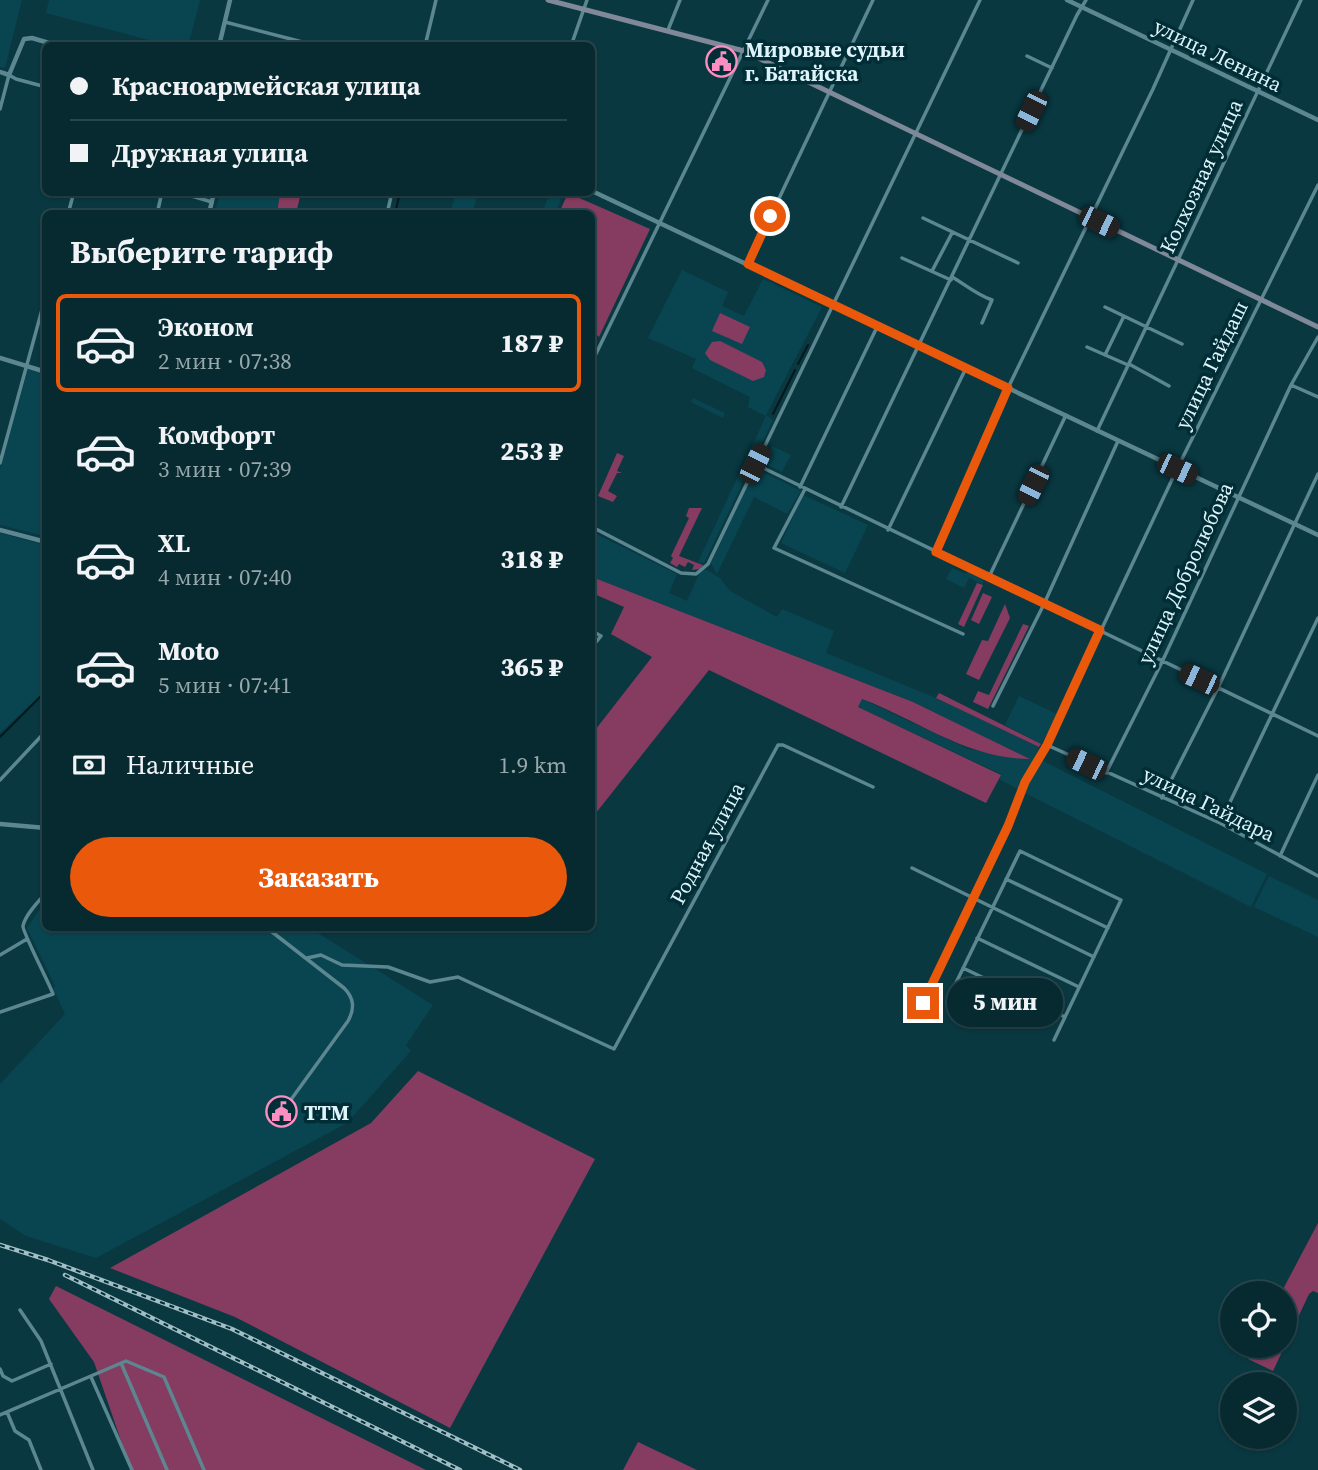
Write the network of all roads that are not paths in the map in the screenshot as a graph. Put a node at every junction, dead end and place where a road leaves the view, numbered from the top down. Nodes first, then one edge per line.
1 (230, 0) edge
2 (436, 0) edge
3 (548, 0) edge
4 (587, 0) edge
5 (680, 0) edge
6 (768, 0) edge
7 (873, 0) edge
8 (980, 0) edge
9 (1067, 0) edge
10 (1086, 0) edge
11 (1193, 0) edge
12 (1301, 0) edge
13 (1082, 7) junction
14 (583, 9) junction
15 (225, 22) junction
16 (668, 30) junction
17 (281, 37) junction
18 (46, 42) edge
19 (220, 42) edge
20 (280, 42) edge
21 (302, 42) edge
22 (426, 42) edge
23 (572, 42) edge
24 (1170, 50) junction
25 (744, 51) junction
26 (1027, 57) dead end
27 (1052, 68) junction
28 (0, 72) edge
29 (9, 75) junction
30 (42, 85) edge
31 (829, 91) junction
32 (1257, 92) junction
33 (0, 109) edge
34 (1318, 120) edge
35 (917, 134) junction
36 (1001, 174) junction
37 (1318, 185) edge
38 (595, 192) edge
39 (192, 196) edge
40 (213, 196) edge
41 (212, 202) junction
42 (210, 210) edge
43 (1090, 217) junction
44 (923, 218) dead end
45 (660, 223) junction
46 (952, 233) junction
47 (970, 242) junction
48 (902, 258) dead end
49 (1180, 261) junction
50 (1018, 263) dead end
51 (748, 264) junction
52 (932, 271) junction
53 (952, 279) junction
54 (1261, 300) junction
55 (833, 304) junction
56 (1105, 307) dead end
57 (42, 309) edge
58 (1124, 316) junction
59 (982, 323) dead end
60 (878, 325) junction
61 (1147, 327) junction
62 (1318, 327) edge
63 (1318, 337) edge
64 (1182, 344) dead end
65 (919, 345) junction
66 (1087, 347) dead end
67 (1105, 355) junction
68 (595, 356) edge
69 (0, 358) edge
70 (1129, 365) junction
71 (26, 366) junction
72 (966, 368) junction
73 (42, 372) edge
74 (1291, 385) junction
75 (1168, 386) dead end
76 (1008, 388) junction
77 (1318, 397) edge
78 (1066, 415) junction
79 (1097, 431) junction
80 (1118, 441) junction
81 (0, 464) edge
82 (755, 464) junction
83 (1177, 469) junction
84 (1318, 474) edge
85 (802, 488) junction
86 (1237, 497) junction
87 (841, 507) junction
88 (1294, 523) junction
89 (595, 529) edge
90 (0, 530) edge
91 (888, 530) junction
92 (1318, 535) edge
93 (42, 541) edge
94 (936, 552) junction
95 (989, 577) junction
96 (1044, 604) junction
97 (1318, 618) edge
98 (1100, 630) junction
99 (963, 634) dead end
100 (1162, 662) junction
101 (1218, 688) junction
102 (993, 706) dead end
103 (1272, 714) junction
104 (42, 735) edge
105 (1318, 736) edge
106 (1047, 745) junction
107 (1106, 774) junction
108 (1318, 775) edge
109 (0, 779) edge
110 (873, 787) dead end
111 (1162, 798) junction
112 (1220, 823) junction
113 (0, 824) edge
114 (42, 828) edge
115 (1280, 856) junction
116 (912, 868) dead end
117 (1318, 876) edge
118 (1006, 879) junction
119 (42, 899) edge
120 (973, 899) junction
121 (992, 908) junction
122 (1108, 928) junction
123 (271, 931) edge
124 (977, 938) junction
125 (26, 939) junction
126 (0, 955) edge
127 (1094, 957) junction
128 (307, 958) junction
129 (963, 968) junction
130 (1079, 987) junction
131 (953, 989) dead end
132 (923, 1003) dead end
133 (0, 1010) edge
134 (1065, 1017) junction
135 (1054, 1040) dead end
136 (282, 1112) dead end
137 (20, 1310) dead end
138 (121, 1363) junction
139 (51, 1364) junction
140 (0, 1369) edge
141 (91, 1377) junction
142 (59, 1391) junction
143 (7, 1412) junction
144 (0, 1415) edge
145 (41, 1470) edge
146 (93, 1470) edge
147 (132, 1470) edge
148 (167, 1470) edge
149 (204, 1470) edge

1 - 15 street
2 - 22 street
3 - 14 main road
4 - 14 street
5 - 16 street
6 - 25 street
7 - 31 street
8 - 35 street
9 - 13 street, улица Ленина
10 - 13 street
11 - 24 street
12 - 32 street, Колхозная улица
13 - 24 street, улица Ленина
13 - 27 street
14 - 16 main road
14 - 23 street
15 - 17 street
15 - 19 street
16 - 25 main road
17 - 20 street
17 - 21 street
18 - 29 street
24 - 32 street, улица Ленина
24 - 43 street
25 - 31 main road
25 - 45 street
26 - 27 street
27 - 36 street
28 - 29 street
29 - 30 street
29 - 33 street
31 - 35 main road
31 - 51 street
32 - 34 street, улица Ленина
32 - 49 street, Колхозная улица
35 - 36 main road
35 - 55 street
36 - 43 main road
36 - 47 street
37 - 54 street, улица Гайдаш
38 - 45 street
39 - 41 street
40 - 41 street
41 - 42 street
43 - 49 main road
43 - 76 street
44 - 46 street
45 - 51 street
45 - 68 street
46 - 47 street
46 - 52 street
47 - 50 street
47 - 53 street
48 - 52 street
49 - 54 main road
49 - 61 street, Колхозная улица
51 - 55 street
52 - 53 street
53 - 59 street
53 - 65 street
54 - 62 main road
54 - 83 street, улица Гайдаш
55 - 60 street
55 - 82 street
56 - 58 street
57 - 71 street
58 - 61 street
58 - 67 street
60 - 65 street
60 - 85 street
61 - 64 street
61 - 70 street, Колхозная улица
63 - 74 street, улица Добролюбова
65 - 72 street
65 - 87 street
66 - 67 street
67 - 70 street
69 - 71 street
70 - 75 street
70 - 79 street, Колхозная улица
71 - 73 street
71 - 81 street
72 - 76 street
72 - 91 street
74 - 77 street
74 - 86 street, улица Добролюбова
76 - 78 street
76 - 94 street
78 - 79 street
78 - 95 street
79 - 80 street
80 - 83 street
80 - 96 street
82 - 85 street
82 - 89 street
83 - 86 street
83 - 98 street, улица Гайдаш
84 - 88 street
85 - 87 street
85 - 99 street
86 - 88 street
86 - 100 street, улица Добролюбова
87 - 91 street
88 - 92 street
88 - 101 street
90 - 93 street
91 - 94 street
94 - 95 street
95 - 96 street
96 - 98 street
96 - 102 street
97 - 103 street
98 - 100 street
98 - 106 street, улица Гайдаш
100 - 101 street
100 - 107 street, улица Добролюбова
101 - 103 street
101 - 111 street
103 - 105 street
103 - 112 street
104 - 109 street
106 - 107 street, улица Гайдара
106 - 120 street, улица Гайдаш
107 - 111 street, улица Гайдара
108 - 115 street
110 - 128 street, Родная улица
111 - 112 street, улица Гайдара
112 - 115 street, улица Гайдара
113 - 114 street
115 - 117 street, улица Гайдара
116 - 120 street
118 - 121 street
118 - 122 street
118 - 122 street
119 - 125 street
120 - 121 street
120 - 132 street, улица Гайдаш
121 - 124 street
121 - 127 street
122 - 127 street
123 - 128 street
124 - 129 street
124 - 130 street
125 - 126 street
125 - 133 street
127 - 130 street
128 - 136 street
129 - 131 street
129 - 134 street
130 - 134 street
134 - 135 street
137 - 139 street
138 - 141 street
138 - 148 street
138 - 149 street
139 - 140 street
139 - 142 street
141 - 142 street
141 - 147 street
142 - 143 street
142 - 146 street
143 - 144 street
143 - 145 street

